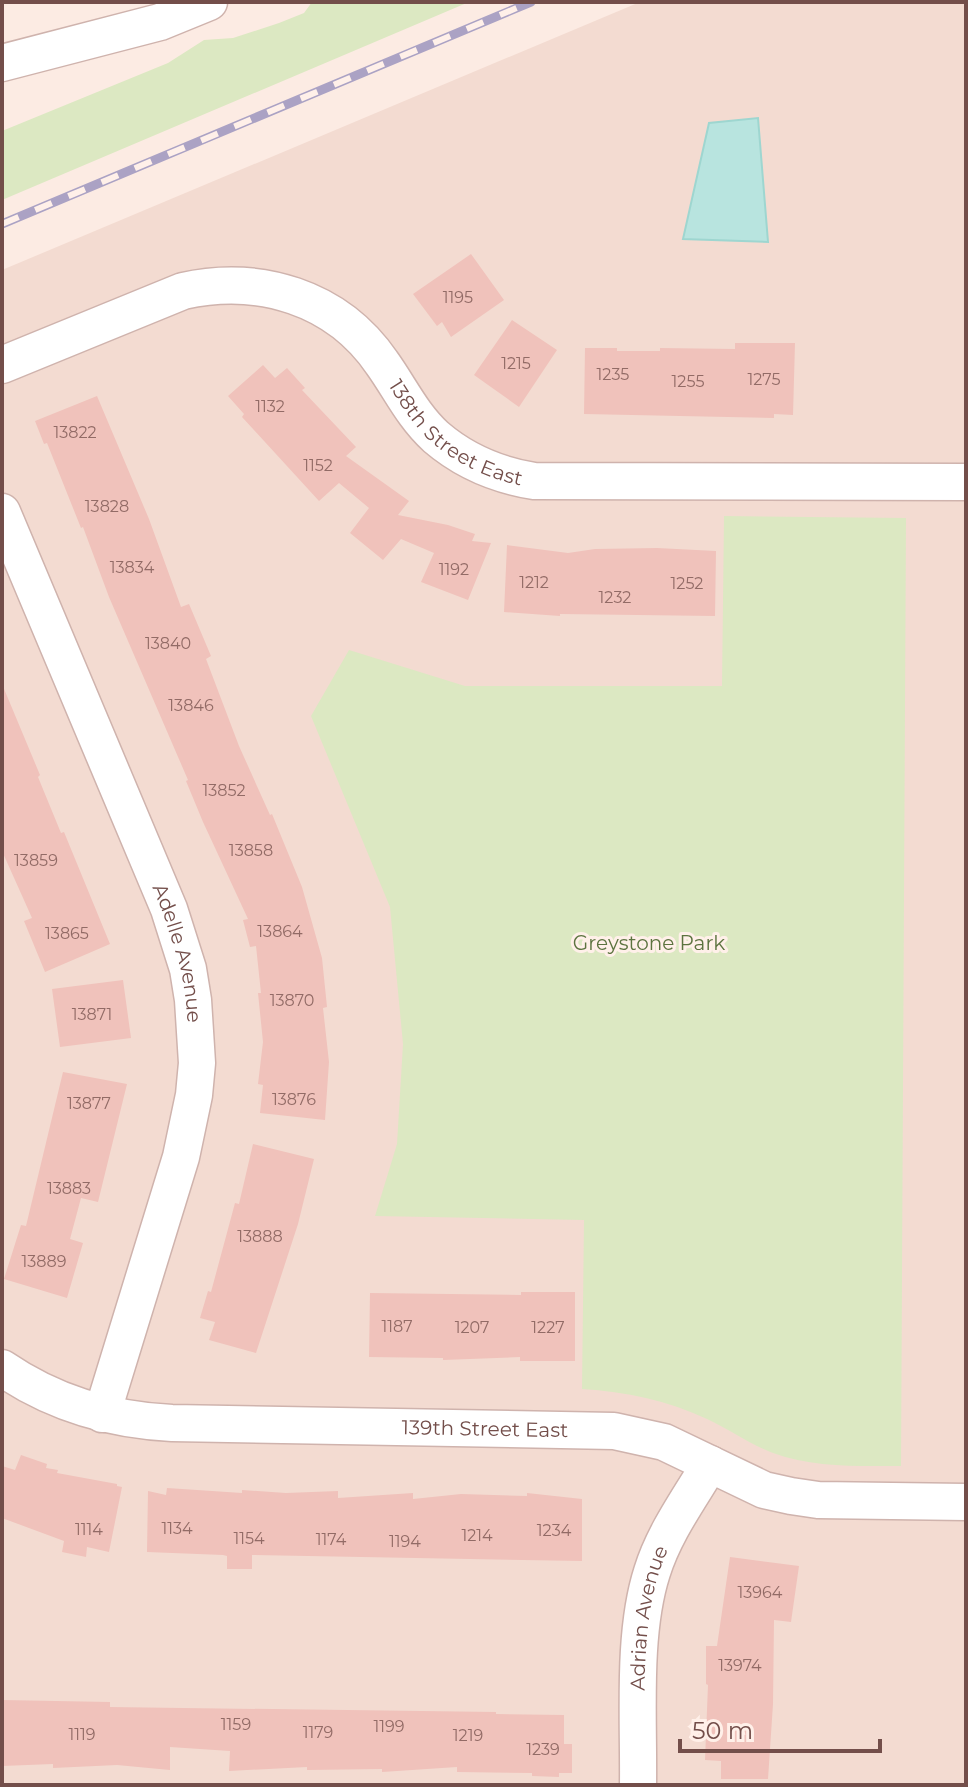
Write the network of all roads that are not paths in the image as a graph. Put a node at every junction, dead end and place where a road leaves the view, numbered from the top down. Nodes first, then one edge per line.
1 (209, 2) edge
2 (2, 63) edge
3 (2, 365) edge
4 (966, 482) edge
5 (2, 512) edge
6 (2, 1368) edge
7 (102, 1414) junction
8 (710, 1464) junction
9 (966, 1502) edge
10 (638, 1785) edge

1 - 2 street
3 - 4 street, 138th Street East
5 - 7 street, Adelle Avenue
6 - 7 street, 139th Street East
7 - 8 street, 139th Street East
8 - 9 street, 139th Street East
8 - 10 street, Adrian Avenue

